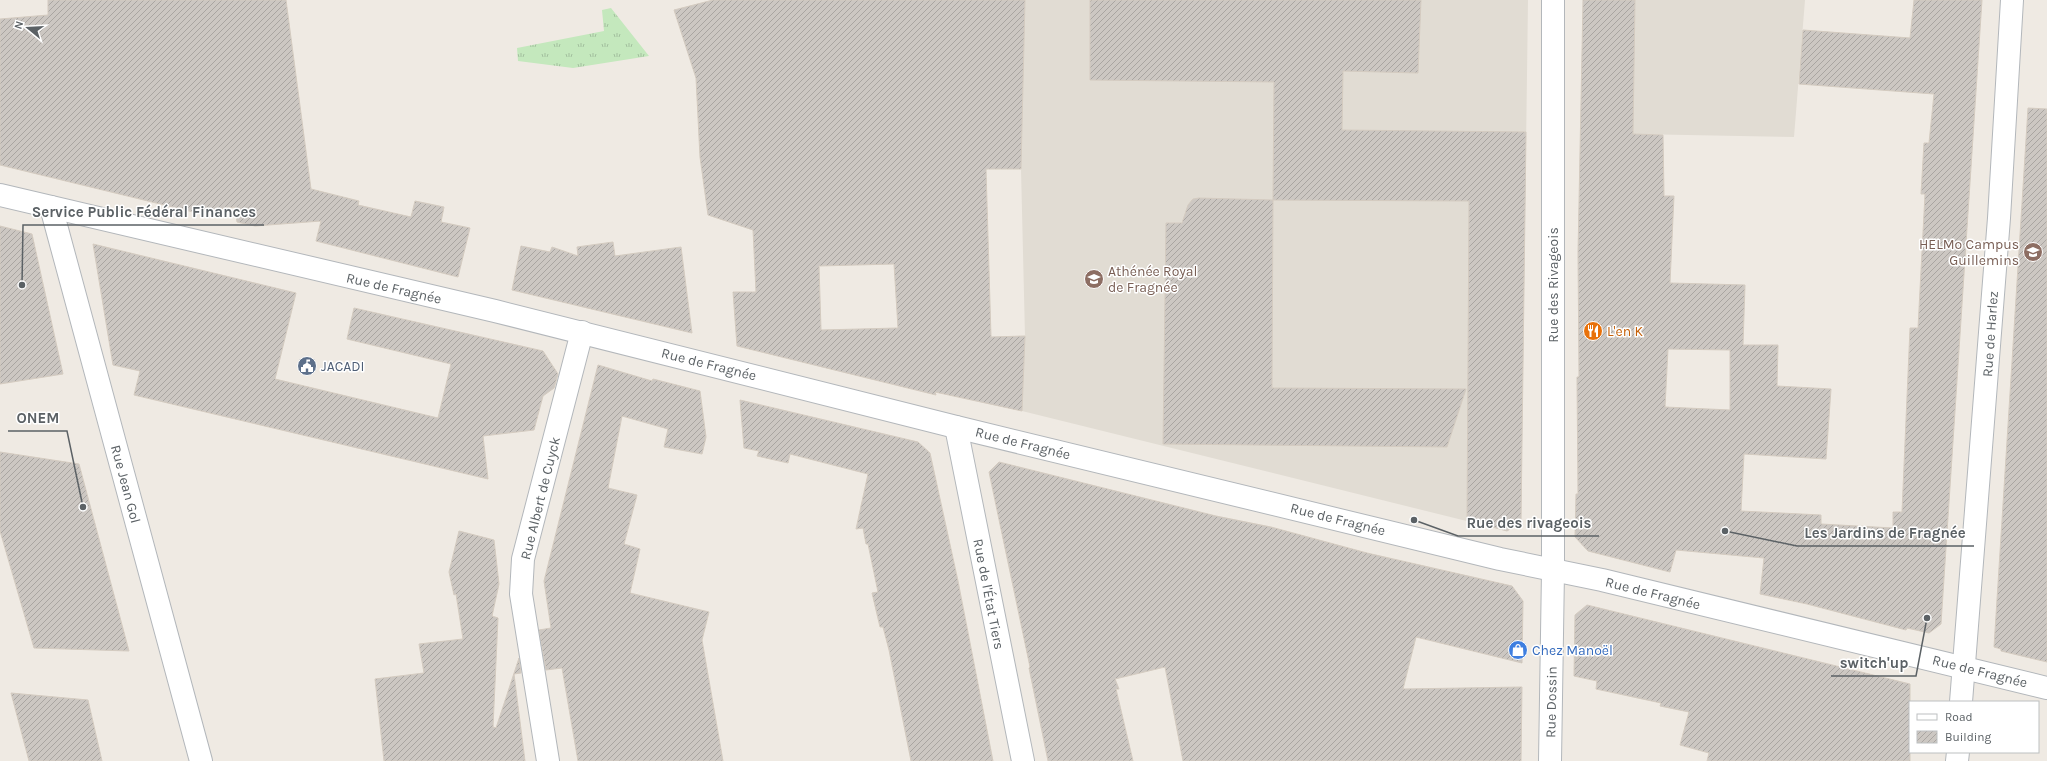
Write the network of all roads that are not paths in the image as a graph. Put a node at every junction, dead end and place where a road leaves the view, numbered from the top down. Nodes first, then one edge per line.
1 (1553, 0) edge
2 (2012, 0) edge
3 (0, 195) edge
4 (51, 207) junction
5 (582, 332) junction
6 (956, 427) junction
7 (1553, 571) junction
8 (1964, 667) junction
9 (2047, 688) edge
10 (1961, 701) edge
11 (201, 761) edge
12 (548, 761) edge
13 (1023, 761) edge
14 (1550, 761) edge

1 - 7 street, Rue des Rivageois
2 - 8 street, Rue de Harlez
3 - 4 street, Rue de Fragnée
4 - 5 street, Rue de Fragnée
4 - 11 street, Rue Jean Gol
5 - 6 street, Rue de Fragnée
5 - 12 street, Rue Albert de Cuyck
6 - 7 street, Rue de Fragnée
6 - 13 street, Rue de l'État Tiers
7 - 8 street, Rue de Fragnée
7 - 14 street, Rue Dossin
8 - 9 street, Rue de Fragnée
8 - 10 street, Rue de Harlez

